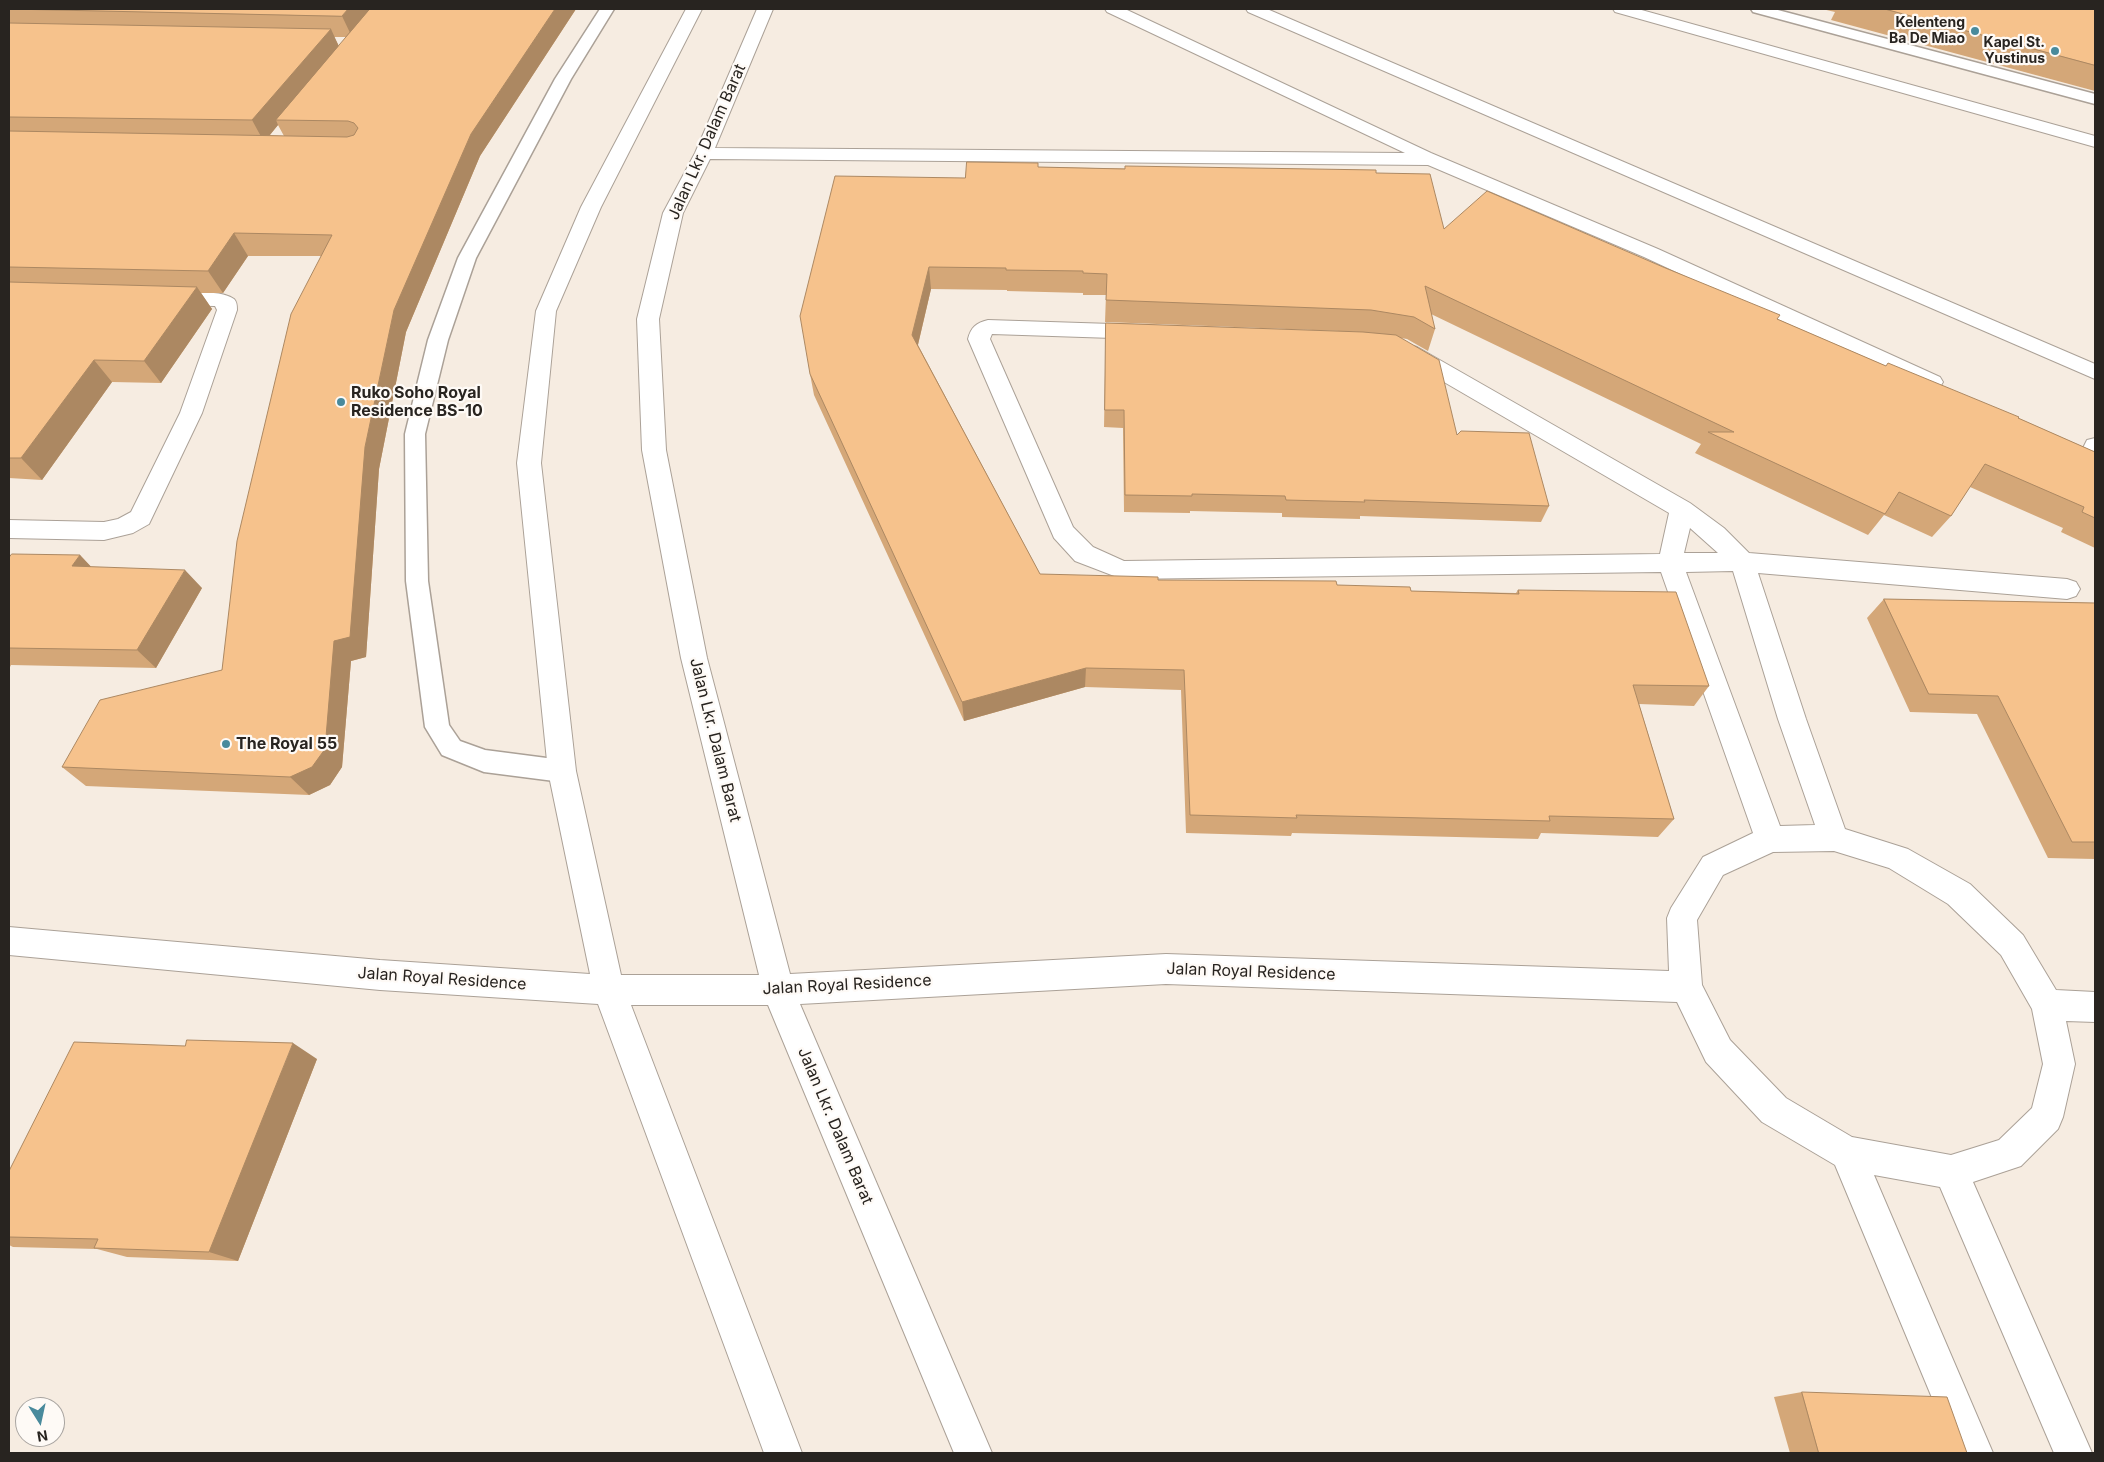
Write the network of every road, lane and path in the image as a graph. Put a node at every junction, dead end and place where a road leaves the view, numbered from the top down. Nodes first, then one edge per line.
1 (607, 9) edge
2 (694, 9) edge
3 (765, 9) edge
4 (1112, 9) edge
5 (1254, 9) edge
6 (1622, 9) edge
7 (1758, 9) edge
8 (2095, 99) edge
9 (2095, 142) edge
10 (704, 153) junction
11 (1431, 159) junction
12 (148, 299) edge
13 (1164, 333) edge
14 (1392, 345) edge
15 (2095, 372) edge
16 (1947, 390) edge
17 (1682, 509) junction
18 (9, 529) edge
19 (1670, 562) junction
20 (1742, 562) junction
21 (2068, 589) dead end
22 (562, 771) junction
23 (1834, 838) junction
24 (1770, 839) junction
25 (9, 940) edge
26 (1686, 987) junction
27 (609, 990) junction
28 (778, 990) junction
29 (2047, 1005) junction
30 (2095, 1007) edge
31 (1846, 1153) junction
32 (1951, 1172) junction
33 (783, 1453) edge
34 (973, 1453) edge
35 (1974, 1453) edge
36 (2073, 1453) edge

1 - 22 lane
2 - 22 street
3 - 10 street, Jalan Lkr. Dalam Barat
4 - 11 street
5 - 15 street
6 - 9 street
7 - 8 lane
10 - 11 street
10 - 28 street, Jalan Lkr. Dalam Barat
11 - 16 street
12 - 18 street
13 - 19 street
14 - 17 street
17 - 19 street
17 - 20 street
19 - 20 street
19 - 24 street
20 - 21 street
20 - 23 street
22 - 27 street
23 - 24 street
23 - 29 street
24 - 26 street
25 - 27 street, Jalan Royal Residence
26 - 28 street, Jalan Royal Residence
26 - 31 street
27 - 28 street, Jalan Royal Residence
27 - 33 street
28 - 34 street, Jalan Lkr. Dalam Barat
29 - 30 street
29 - 32 street
31 - 32 street
31 - 35 street
32 - 36 street

